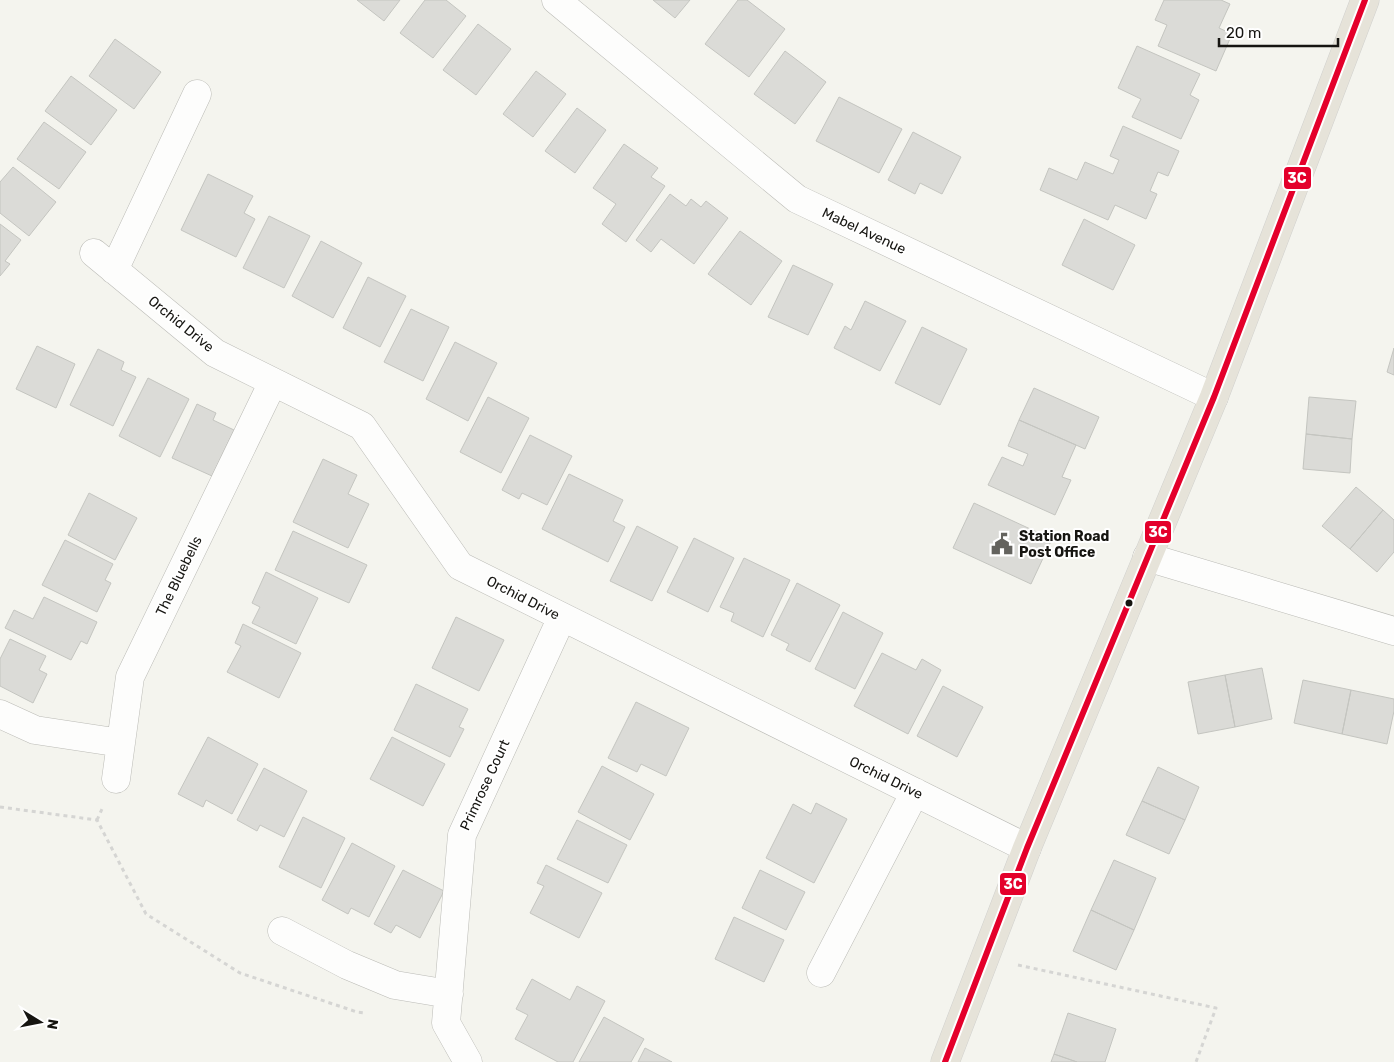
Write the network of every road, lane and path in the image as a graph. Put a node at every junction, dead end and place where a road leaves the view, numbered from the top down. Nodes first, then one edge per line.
1 (556, 0) edge
2 (1365, 0) edge
3 (197, 94) dead end
4 (273, 382) junction
5 (1214, 397) junction
6 (1148, 557) junction
7 (562, 617) junction
8 (1394, 631) edge
9 (0, 714) edge
10 (121, 743) junction
11 (116, 779) dead end
12 (915, 792) junction
13 (0, 807) edge
14 (1028, 848) junction
15 (282, 931) dead end
16 (986, 958) junction
17 (821, 973) dead end
18 (449, 994) junction
19 (375, 1014) dead end
20 (468, 1062) edge
21 (945, 1062) edge
22 (1196, 1062) edge

1 - 5 street, Mabel Avenue
2 - 5 main road
3 - 4 street, Orchid Drive
4 - 7 street, Orchid Drive
4 - 10 street, The Bluebells
5 - 6 main road
6 - 8 street
6 - 14 main road
7 - 12 street, Orchid Drive
7 - 18 street, Primrose Court
9 - 10 street
10 - 11 street, The Bluebells
12 - 14 street, Orchid Drive
12 - 17 street
13 - 19 path
14 - 16 main road
15 - 18 street
16 - 21 main road
16 - 22 path
18 - 20 street, Primrose Court

